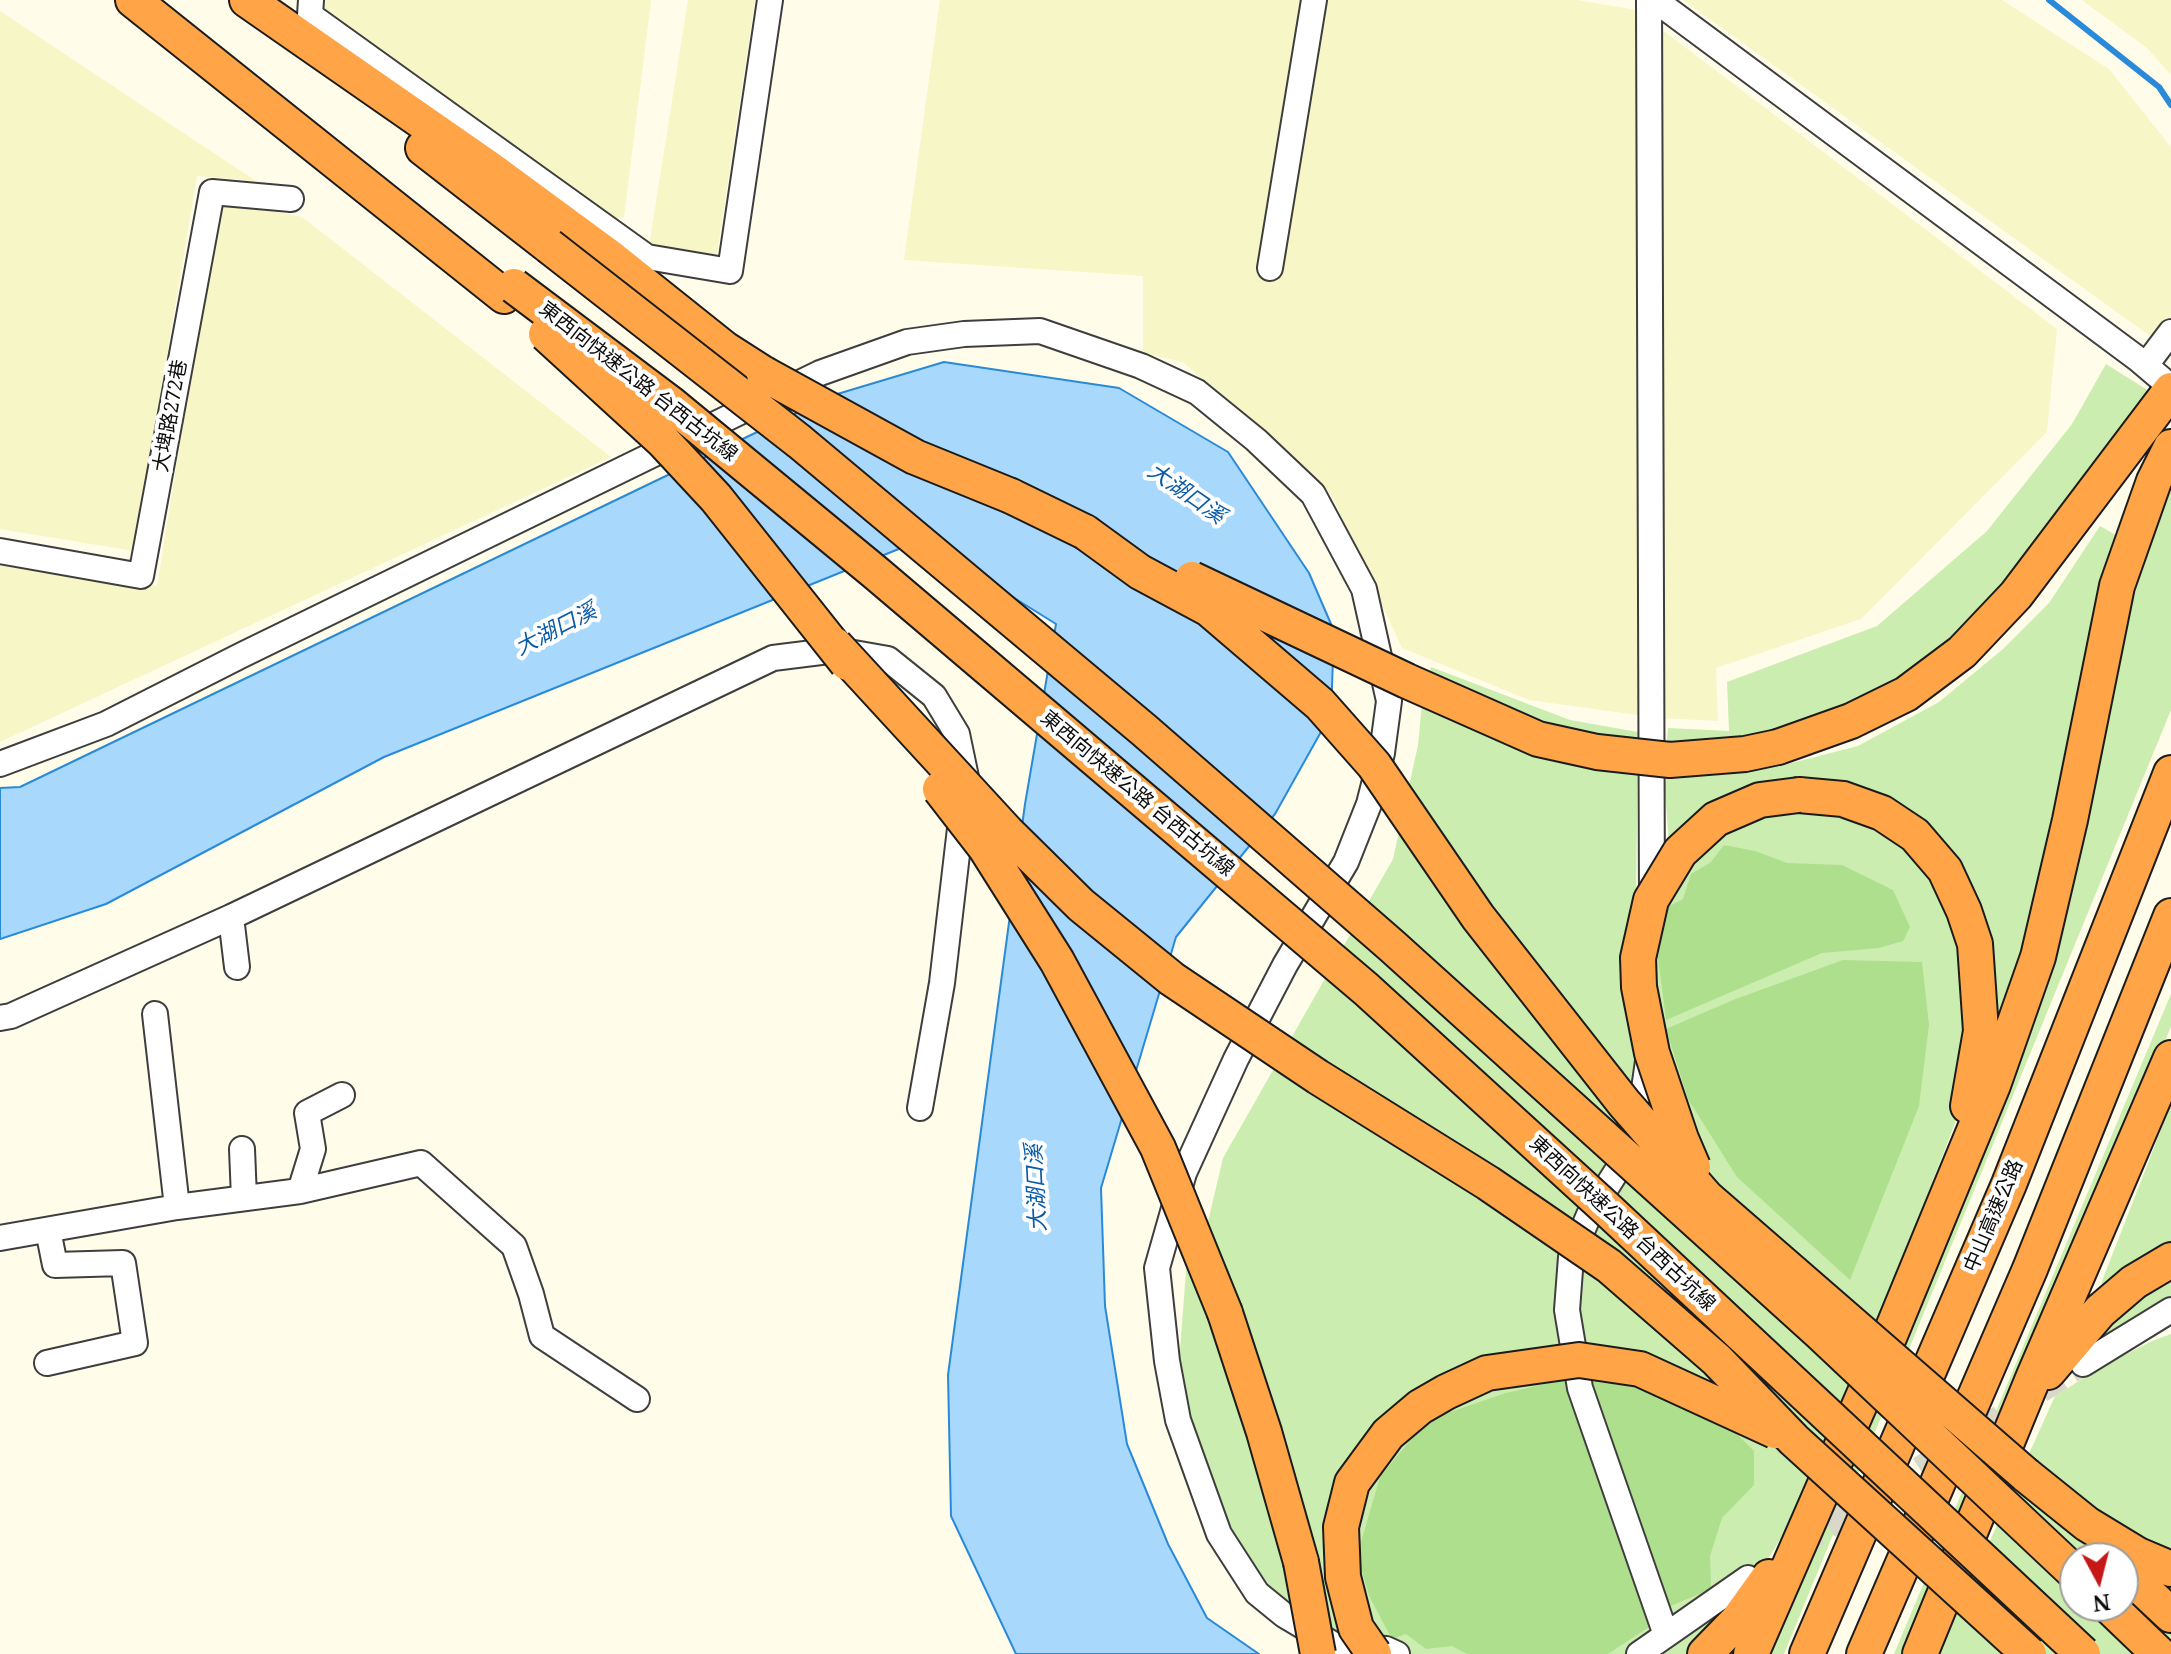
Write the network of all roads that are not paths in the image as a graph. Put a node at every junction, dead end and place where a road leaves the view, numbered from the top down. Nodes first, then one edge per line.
1 (135, 0) edge
2 (222, 0) edge
3 (247, 0) edge
4 (311, 0) edge
5 (770, 0) edge
6 (1314, 0) edge
7 (1652, 0) edge
8 (291, 199) dead end
9 (1270, 268) dead end
10 (509, 291) junction
11 (2171, 332) edge
12 (2146, 365) junction
13 (2167, 393) edge
14 (2171, 447) edge
15 (1085, 532) junction
16 (0, 551) edge
17 (835, 645) junction
18 (0, 764) edge
19 (2171, 773) edge
20 (2171, 916) edge
21 (231, 917) junction
22 (237, 967) dead end
23 (155, 1014) dead end
24 (0, 1018) edge
25 (2171, 1058) edge
26 (342, 1095) dead end
27 (920, 1108) dead end
28 (242, 1149) dead end
29 (300, 1191) junction
30 (1706, 1197) junction
31 (244, 1198) junction
32 (177, 1207) junction
33 (48, 1230) junction
34 (0, 1238) edge
35 (2171, 1260) edge
36 (2171, 1310) edge
37 (1890, 1335) junction
38 (47, 1363) dead end
39 (2083, 1364) tunnel mouth
40 (637, 1399) dead end
41 (1794, 1440) junction
42 (2009, 1442) junction
43 (2026, 1475) junction
44 (1810, 1517) junction
45 (2095, 1542) edge
46 (2059, 1558) edge
47 (2171, 1569) edge
48 (1748, 1578) dead end
49 (2139, 1585) edge
50 (2171, 1615) edge
51 (2126, 1622) edge
52 (1666, 1635) junction
53 (2025, 1651) edge
54 (1318, 1654) edge
55 (1374, 1654) edge
56 (1397, 1654) edge
57 (1639, 1654) edge
58 (1705, 1654) edge
59 (1751, 1654) edge
60 (1807, 1654) edge
61 (1864, 1654) edge
62 (1920, 1654) edge
63 (2083, 1654) edge
64 (2159, 1654) edge

1 - 10 highway
2 - 46 highway, bridge
3 - 15 highway, bridge
4 - 5 street
6 - 9 street
7 - 12 street
7 - 52 street
8 - 16 street, 大埤路272巷
10 - 17 highway, bridge
10 - 63 highway, 東西向快速公路 台西古坑線, bridge
11 - 12 street
12 - 13 street
13 - 15 highway, bridge
14 - 37 highway
15 - 30 highway, bridge
17 - 41 highway, bridge
17 - 54 highway, bridge
18 - 56 street
19 - 60 highway, 中山高速公路
20 - 61 highway
21 - 22 street
21 - 24 street
21 - 27 street
23 - 32 street
25 - 42 highway
26 - 29 street
28 - 31 street
29 - 31 street
29 - 40 street
30 - 37 highway, bridge
30 - 43 highway, bridge
31 - 32 street
32 - 33 street
33 - 34 street
33 - 38 street
35 - 42 highway
36 - 39 street
37 - 44 highway
41 - 53 highway, bridge
41 - 55 highway, bridge
42 - 62 highway
43 - 45 highway
43 - 47 highway
44 - 58 highway
44 - 59 highway
48 - 52 street
49 - 50 highway
51 - 64 highway
52 - 57 street

